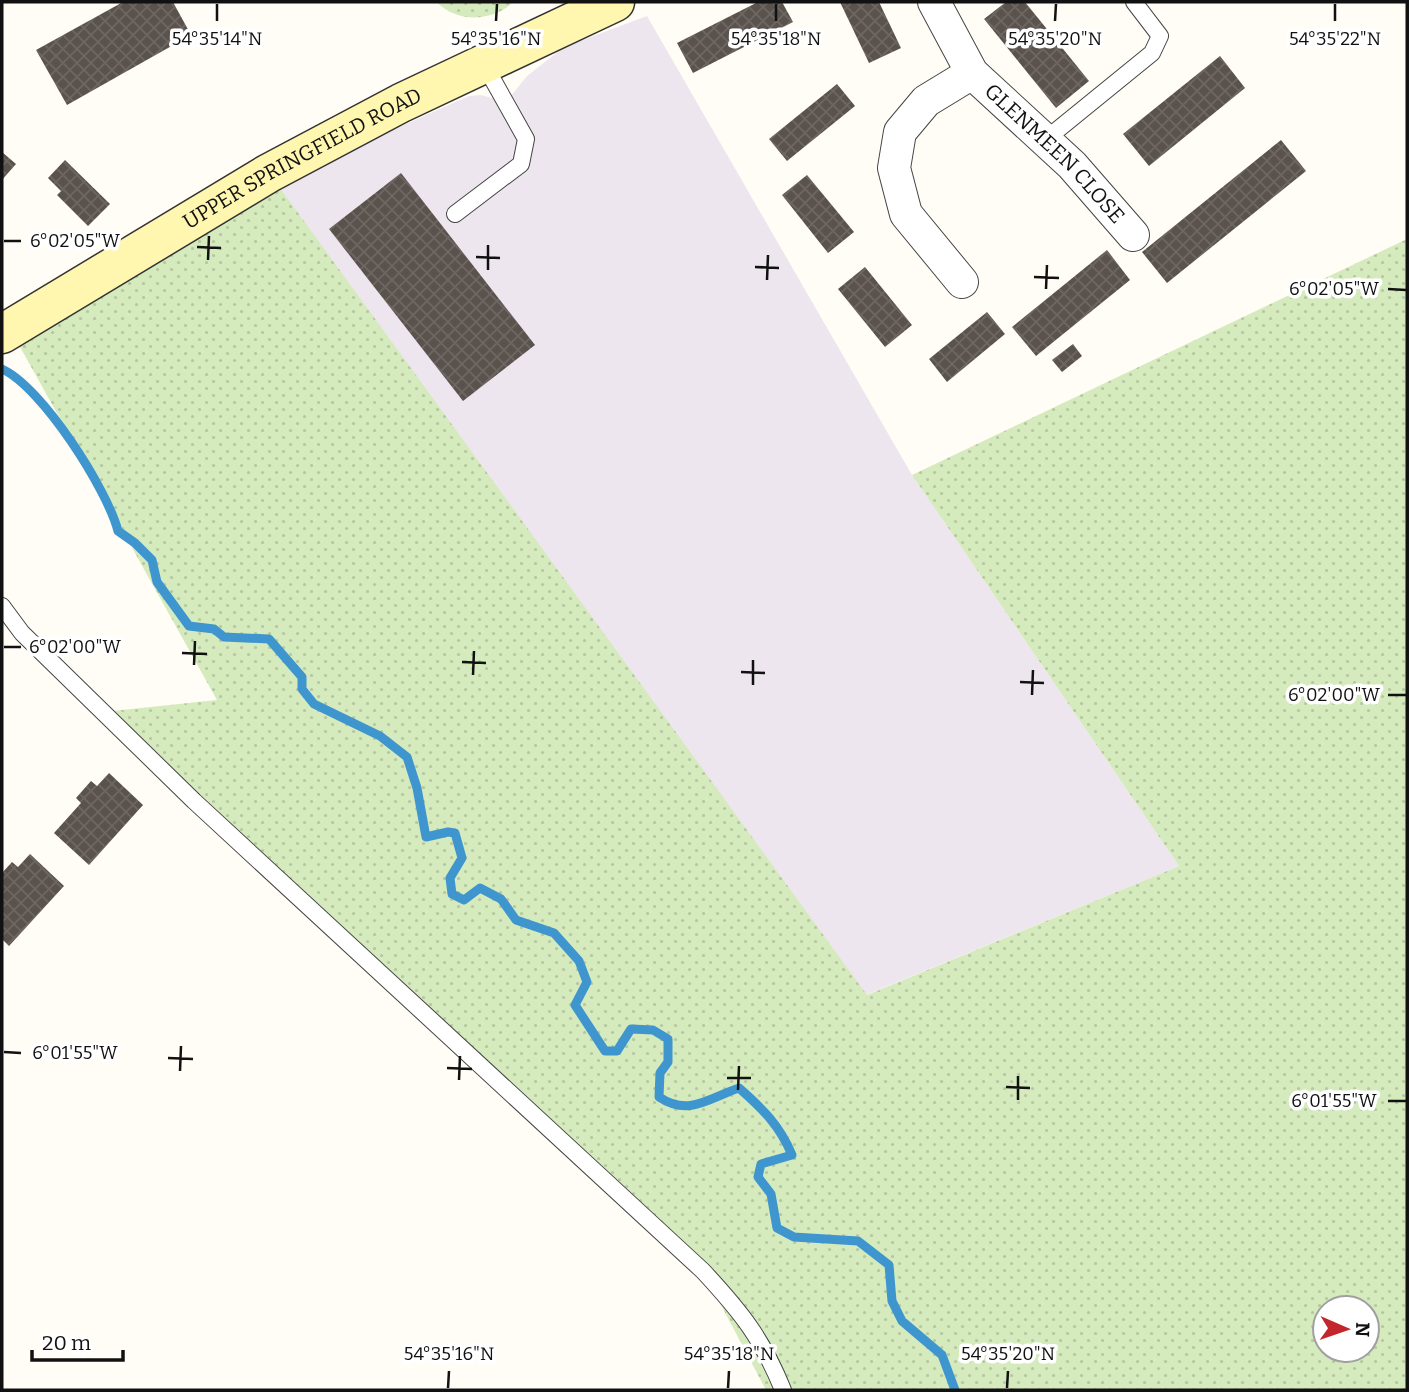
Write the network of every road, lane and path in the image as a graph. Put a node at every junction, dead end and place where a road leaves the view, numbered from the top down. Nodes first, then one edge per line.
1 (934, 2) edge
2 (1134, 2) edge
3 (611, 3) edge
4 (484, 64) junction
5 (972, 73) junction
6 (1045, 140) junction
7 (455, 214) dead end
8 (1133, 235) dead end
9 (962, 282) dead end
10 (2, 334) edge
11 (2, 606) edge
12 (783, 1390) edge

1 - 5 street, GLENMEEN CLOSE
2 - 6 lane
3 - 4 main road, UPPER SPRINGFIELD ROAD
4 - 7 lane
4 - 10 main road, UPPER SPRINGFIELD ROAD
5 - 6 street, GLENMEEN CLOSE
5 - 9 street, GLENMEEN CLOSE
6 - 8 street, GLENMEEN CLOSE
11 - 12 lane

